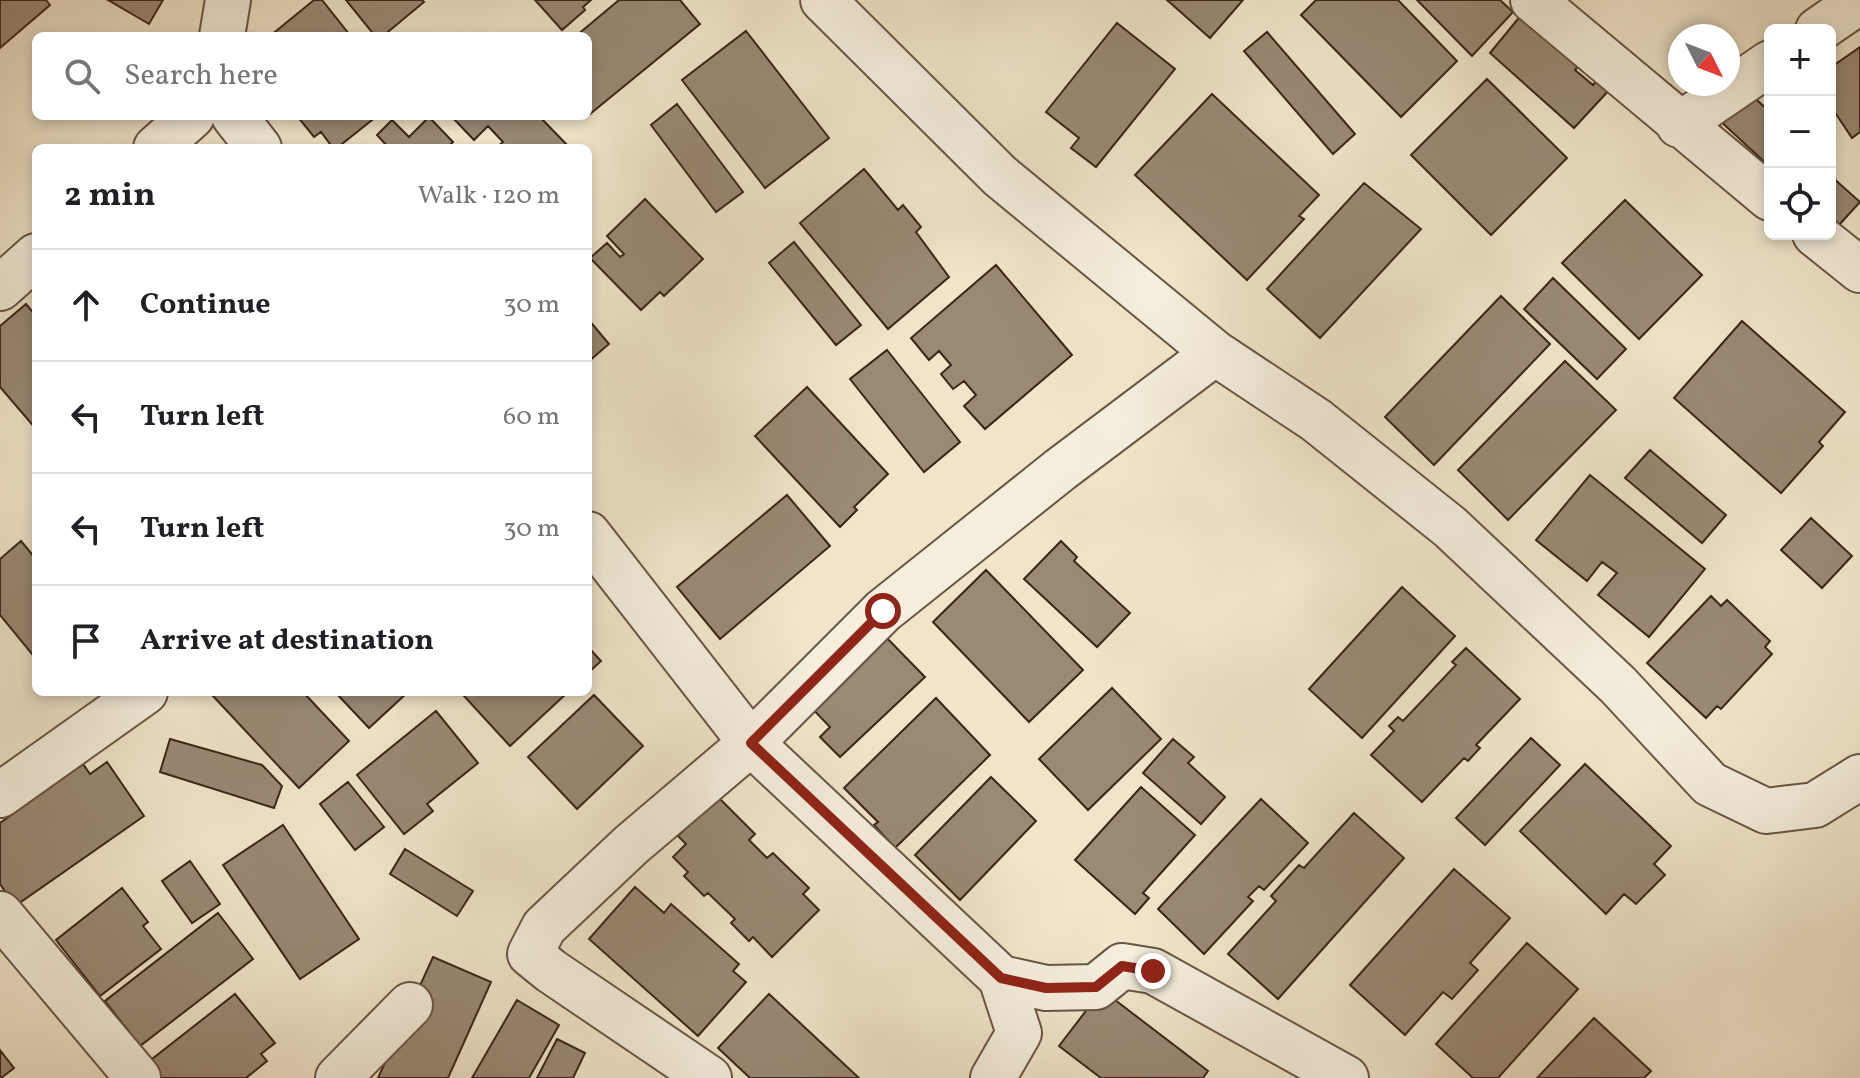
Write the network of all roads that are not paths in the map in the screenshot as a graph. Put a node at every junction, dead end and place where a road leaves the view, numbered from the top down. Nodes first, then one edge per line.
1 (228, 0) edge
2 (823, 0) edge
3 (1533, 0) edge
4 (1860, 1) edge
5 (1827, 24) edge
6 (223, 32) edge
7 (1764, 67) edge
8 (188, 120) edge
9 (237, 120) edge
10 (1679, 125) junction
11 (160, 144) edge
12 (256, 144) edge
13 (1764, 193) edge
14 (1822, 240) edge
15 (32, 260) edge
16 (1860, 270) edge
17 (0, 288) edge
18 (1215, 353) junction
19 (592, 539) edge
20 (139, 696) edge
21 (751, 743) junction
22 (1860, 777) edge
23 (0, 795) edge
24 (0, 914) edge
25 (1001, 978) junction
26 (410, 1005) dead end
27 (138, 1078) edge
28 (338, 1078) edge
29 (709, 1078) edge
30 (993, 1078) edge
31 (1346, 1078) edge

1 - 6 street
2 - 18 street
3 - 10 street
4 - 5 street
7 - 10 street
8 - 11 street
9 - 12 street
10 - 13 street
14 - 16 street
15 - 17 street
18 - 21 street
18 - 22 street
19 - 21 street
20 - 23 street
21 - 25 street
21 - 29 street
24 - 27 street
25 - 30 street
25 - 31 street
26 - 28 street

